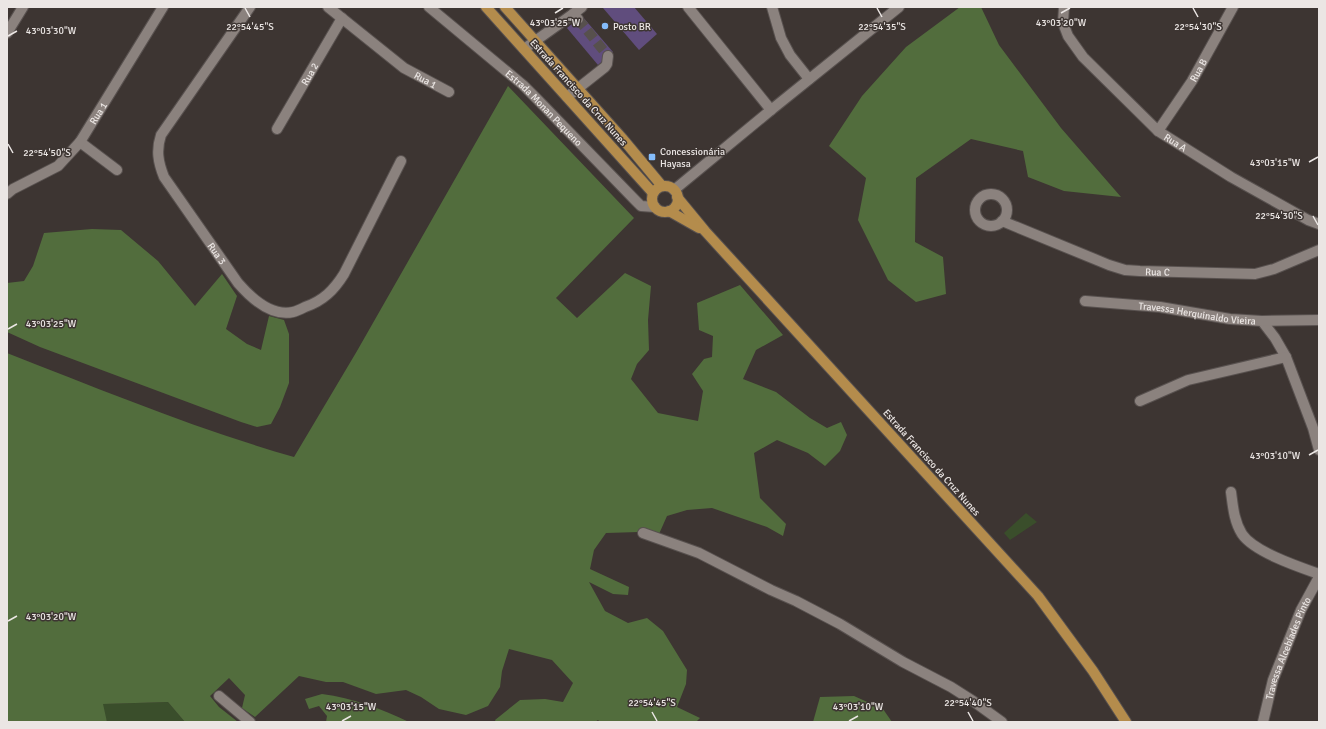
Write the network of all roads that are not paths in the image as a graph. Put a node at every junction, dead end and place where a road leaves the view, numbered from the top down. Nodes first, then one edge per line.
1 (23, 7) edge
2 (163, 7) edge
3 (250, 7) edge
4 (328, 7) edge
5 (429, 7) edge
6 (486, 7) edge
7 (505, 7) edge
8 (582, 7) edge
9 (688, 7) edge
10 (772, 7) edge
11 (899, 7) edge
12 (1064, 7) edge
13 (1233, 7) edge
14 (342, 18) junction
15 (7, 33) edge
16 (536, 41) junction
17 (524, 49) junction
18 (608, 56) dead end
19 (809, 79) junction
20 (578, 88) junction
21 (449, 92) dead end
22 (567, 97) junction
23 (771, 110) junction
24 (277, 129) dead end
25 (1158, 131) junction
26 (80, 142) junction
27 (401, 162) dead end
28 (117, 170) dead end
29 (662, 186) junction
30 (653, 193) junction
31 (7, 194) edge
32 (676, 194) junction
33 (656, 208) junction
34 (669, 211) junction
35 (1002, 221) dead end
36 (1319, 224) edge
37 (705, 231) junction
38 (1319, 250) edge
39 (1085, 301) dead end
40 (1319, 320) edge
41 (1262, 321) junction
42 (1286, 357) junction
43 (1140, 401) dead end
44 (1319, 450) edge
45 (1231, 492) dead end
46 (643, 533) dead end
47 (1319, 574) edge
48 (1319, 577) edge
49 (219, 696) dead end
50 (250, 722) edge
51 (1002, 722) edge
52 (1126, 722) edge
53 (1263, 722) edge

1 - 15 street
2 - 26 street, Rua 1
3 - 27 street, Rua 3
4 - 14 street, Rua 1
5 - 33 street, Estrada Monan Pequeno
6 - 17 main road, Estrada Francisco da Cruz Nunes
7 - 16 main road, Estrada Francisco da Cruz Nunes
8 - 16 street
9 - 23 street
10 - 19 street
11 - 19 street
12 - 25 street, Rua A
13 - 25 street, Rua B
14 - 21 street, Rua 1
14 - 24 street, Rua 2
16 - 17 street
16 - 20 main road, Estrada Francisco da Cruz Nunes
17 - 22 main road, Estrada Francisco da Cruz Nunes
18 - 20 street
19 - 23 street
20 - 22 street
20 - 29 main road, Estrada Francisco da Cruz Nunes
22 - 30 main road, Estrada Francisco da Cruz Nunes
23 - 32 street
25 - 36 street, Rua A
26 - 28 street
26 - 31 street, Rua 1
29 - 30 main road
29 - 32 main road
30 - 33 main road
32 - 34 main road
32 - 37 main road, Estrada Francisco da Cruz Nunes
33 - 34 main road
34 - 37 main road, Estrada Francisco da Cruz Nunes
35 - 38 street, Rua C
37 - 52 main road, Estrada Francisco da Cruz Nunes
39 - 41 street, Travessa Herquinaldo Vieira
40 - 41 street
41 - 42 street, Travessa Herquinaldo Vieira
42 - 43 street
42 - 44 street, Travessa Herquinaldo Vieira
45 - 47 street
46 - 51 street
48 - 53 street, Travessa Alcebíades Pinto
49 - 50 street

